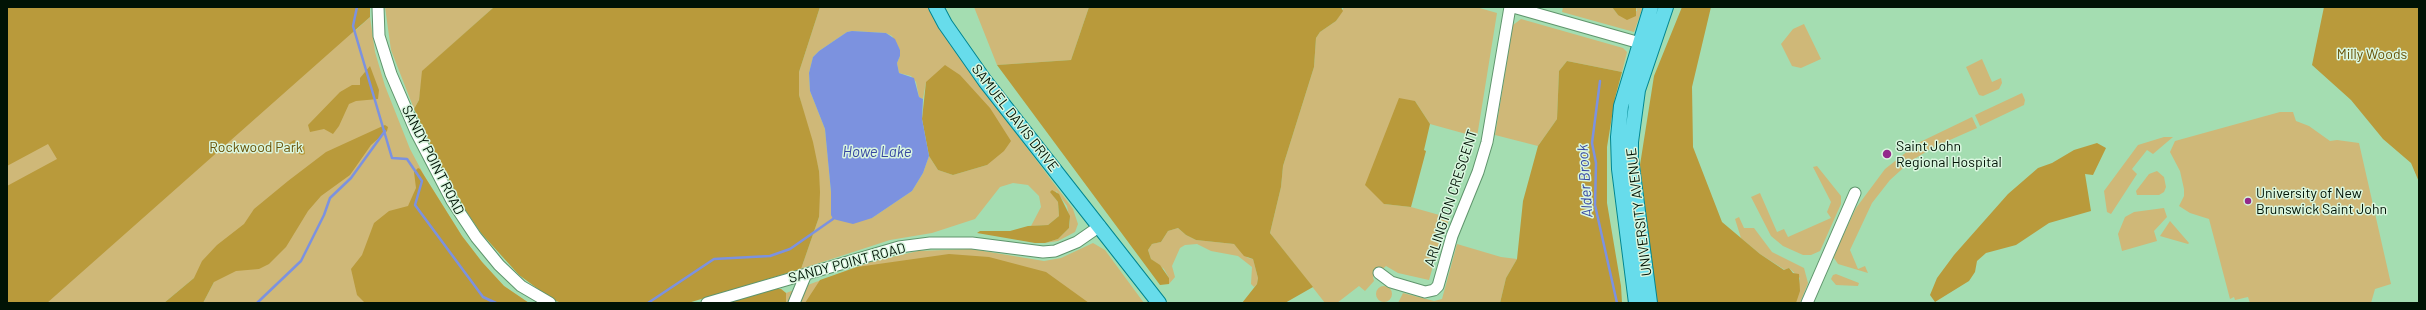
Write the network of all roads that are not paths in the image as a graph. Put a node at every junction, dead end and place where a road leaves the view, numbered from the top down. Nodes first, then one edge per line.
1 (378, 7) edge
2 (936, 7) edge
3 (1510, 7) edge
4 (1513, 7) edge
5 (1652, 7) edge
6 (1666, 7) edge
7 (1646, 45) junction
8 (1855, 193) dead end
9 (1100, 226) junction
10 (1379, 273) dead end
11 (806, 274) junction
12 (550, 303) edge
13 (707, 303) edge
14 (794, 303) edge
15 (1159, 303) edge
16 (1636, 303) edge
17 (1650, 303) edge
18 (1807, 303) edge

1 - 12 street, SANDY POINT ROAD
2 - 9 main road, SAMUEL DAVIS DRIVE
3 - 10 street, ARLINGTON CRESCENT
4 - 7 street
5 - 7 main road, UNIVERSITY AVENUE
6 - 7 main road, UNIVERSITY AVENUE
7 - 16 main road, UNIVERSITY AVENUE
7 - 17 main road, UNIVERSITY AVENUE
8 - 18 street
9 - 11 street, SANDY POINT ROAD
9 - 15 main road
11 - 13 street, SANDY POINT ROAD
11 - 14 street

